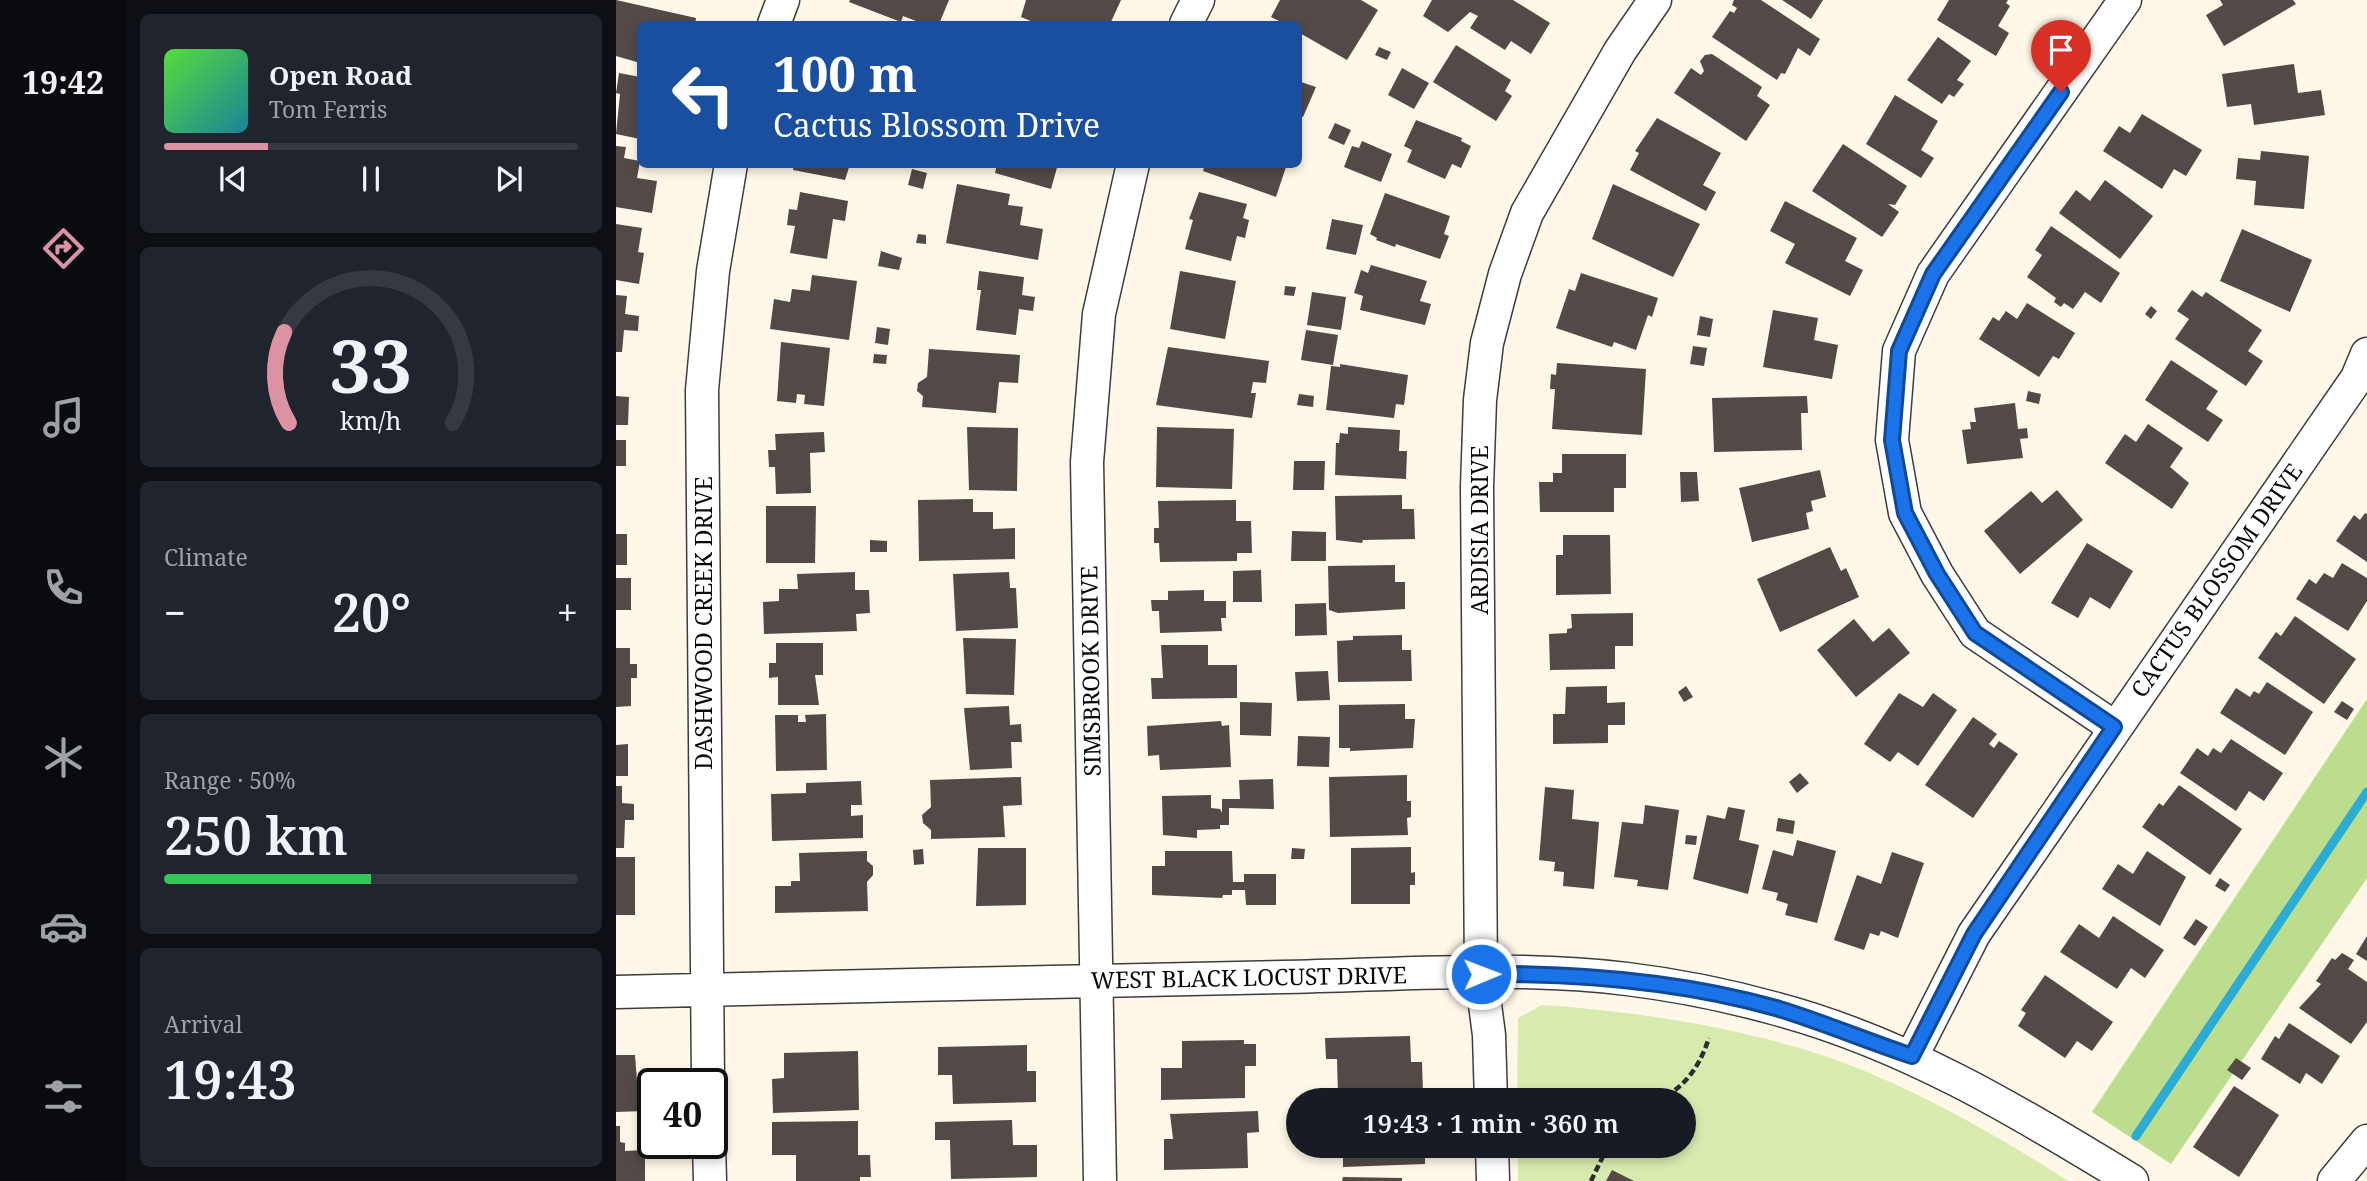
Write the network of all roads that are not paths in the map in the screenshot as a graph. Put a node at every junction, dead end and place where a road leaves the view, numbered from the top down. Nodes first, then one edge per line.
1 (783, 0) edge
2 (1198, 0) edge
3 (1655, 0) edge
4 (2125, 0) edge
5 (775, 21) edge
6 (1188, 21) edge
7 (730, 168) edge
8 (1132, 168) edge
9 (2367, 354) edge
10 (2114, 727) junction
11 (1481, 974) junction
12 (1094, 979) junction
13 (705, 990) junction
14 (616, 992) edge
15 (1912, 1056) junction
16 (708, 1068) edge
17 (1491, 1088) edge
18 (2367, 1142) edge
19 (1492, 1158) edge
20 (709, 1159) edge
21 (709, 1181) edge
22 (1100, 1181) edge
23 (1493, 1181) edge
24 (2132, 1181) edge
25 (2334, 1181) edge

1 - 5 street
2 - 6 street
3 - 11 street, ARDISIA DRIVE
4 - 10 street
7 - 13 street, DASHWOOD CREEK DRIVE
8 - 12 street, SIMSBROOK DRIVE
9 - 10 street, CACTUS BLOSSOM DRIVE
10 - 15 street, CACTUS BLOSSOM DRIVE
11 - 12 street, WEST BLACK LOCUST DRIVE
11 - 15 street, WEST BLACK LOCUST DRIVE
11 - 17 street, ARDISIA DRIVE
12 - 13 street, WEST BLACK LOCUST DRIVE
12 - 22 street, SIMSBROOK DRIVE
13 - 14 street, WEST BLACK LOCUST DRIVE
13 - 16 street, DASHWOOD CREEK DRIVE
15 - 24 street, WEST BLACK LOCUST DRIVE
18 - 25 street
19 - 23 street
20 - 21 street

